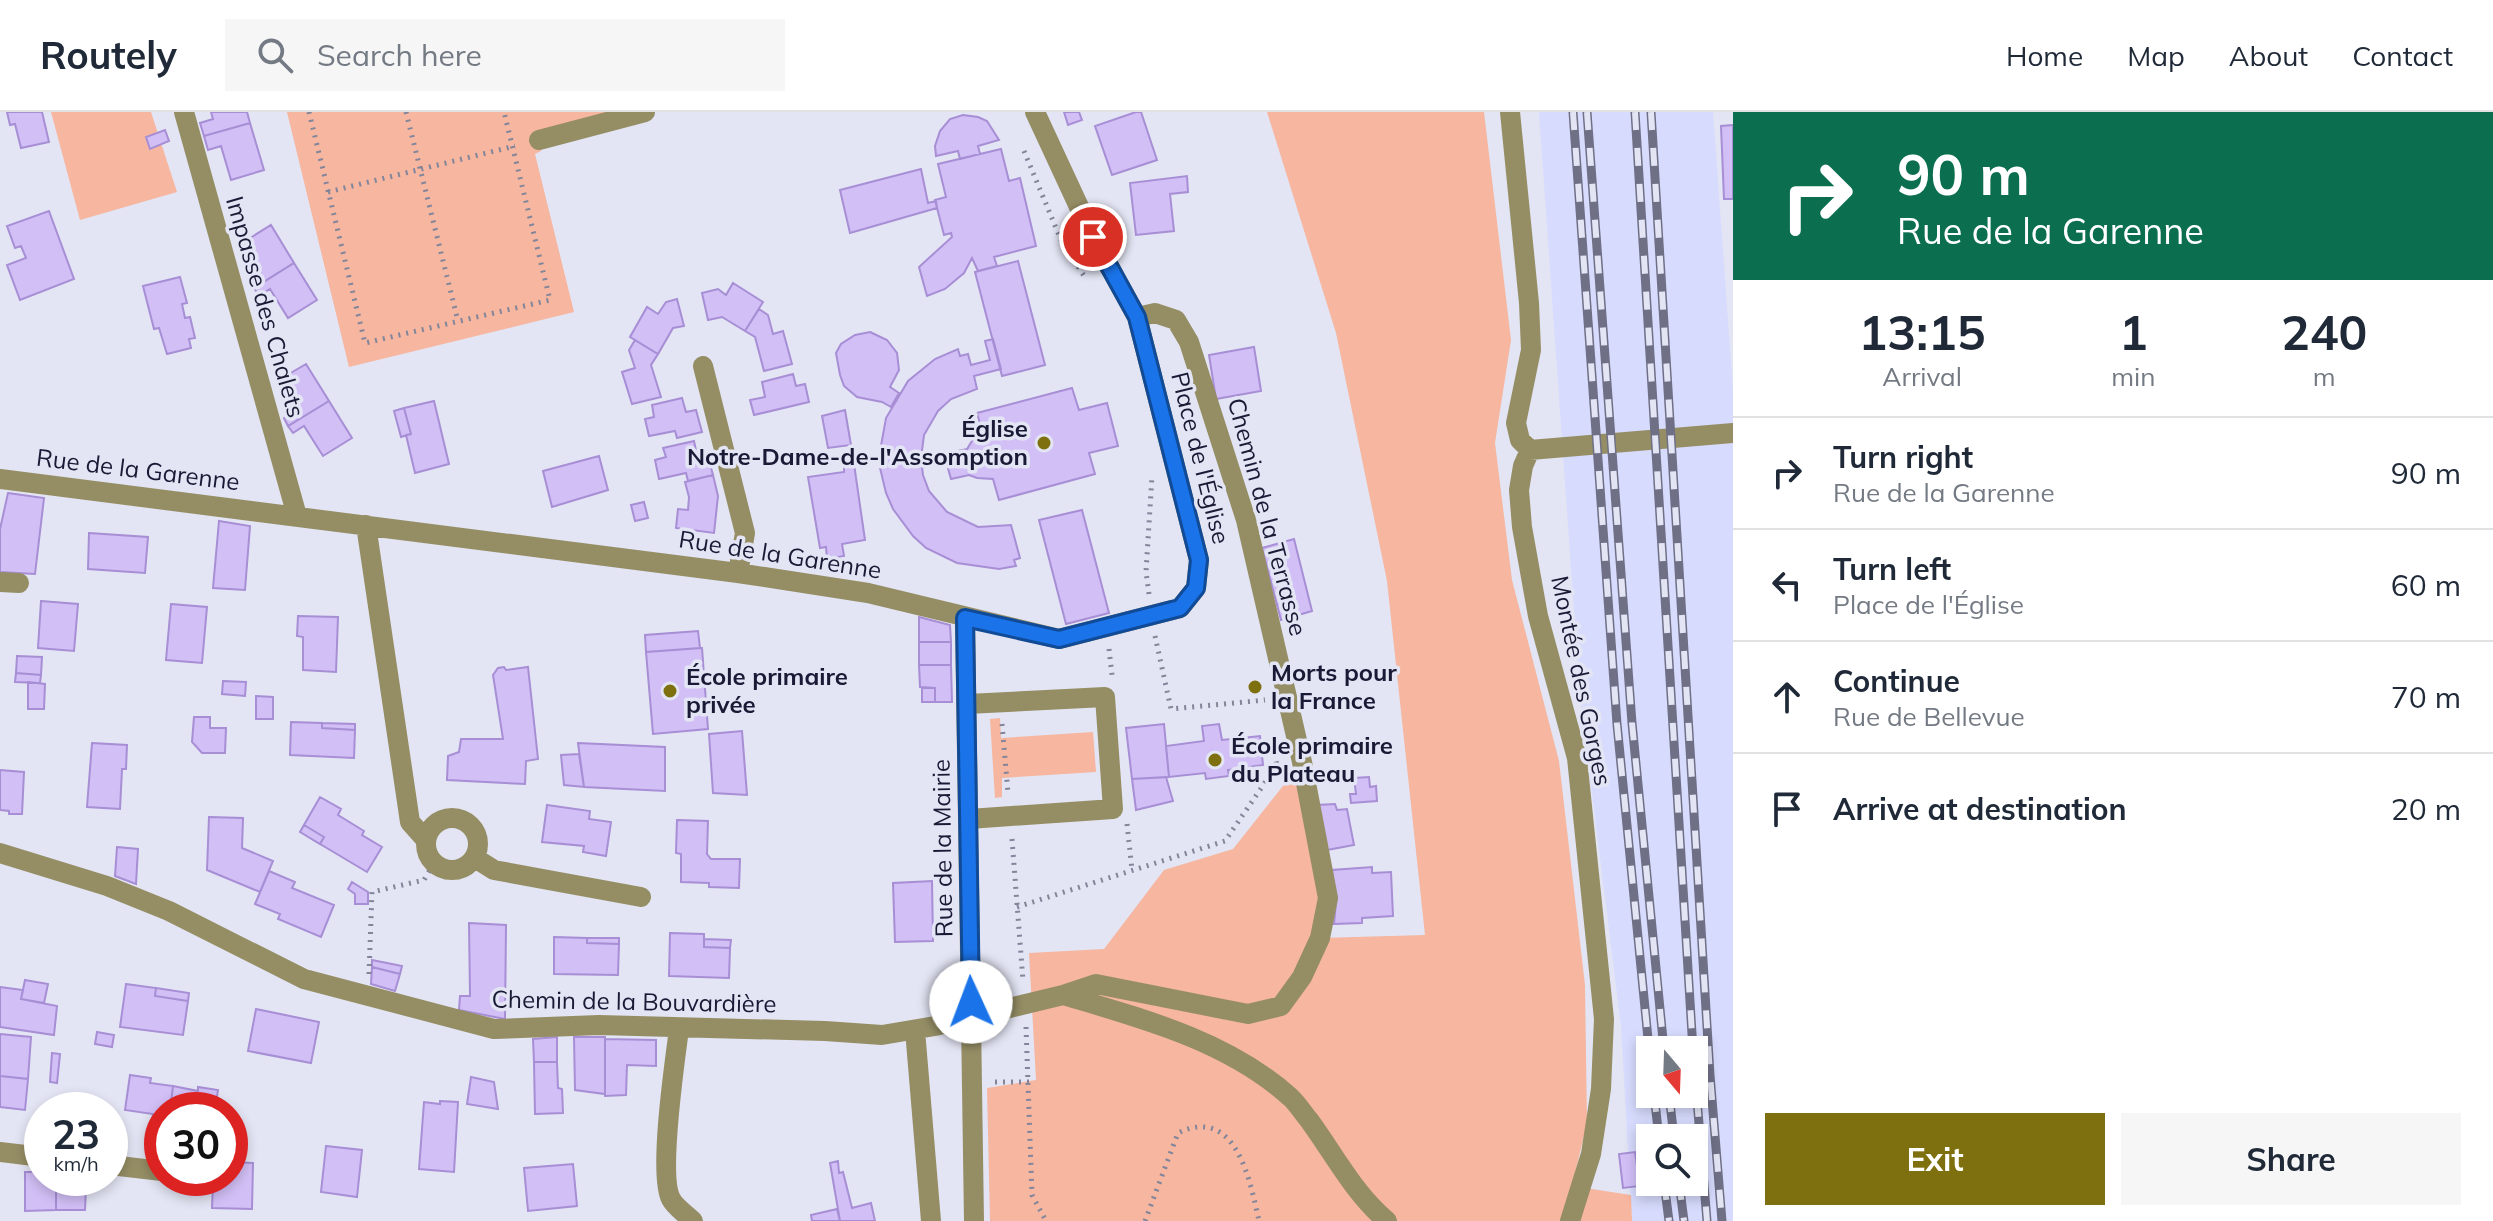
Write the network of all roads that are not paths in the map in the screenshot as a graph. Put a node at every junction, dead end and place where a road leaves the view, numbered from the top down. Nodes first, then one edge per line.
1 (184, 112) edge
2 (645, 112) edge
3 (1035, 112) edge
4 (1044, 112) edge
5 (1510, 112) edge
6 (1045, 134) junction
7 (539, 140) road end
8 (1137, 317) junction
9 (703, 366) dead end
10 (1733, 433) edge
11 (1530, 450) junction
12 (0, 479) edge
13 (297, 516) junction
14 (366, 525) junction
15 (738, 573) junction
16 (1180, 608) joint
17 (965, 618) junction
18 (967, 704) junction
19 (969, 819) junction
20 (426, 840) junction
21 (0, 853) edge
22 (475, 858) junction
23 (641, 897) dead end
24 (1063, 995) junction
25 (679, 1029) junction
26 (915, 1030) junction
27 (0, 1152) edge
28 (24, 1155) edge
29 (693, 1221) edge
30 (931, 1221) edge
31 (974, 1221) edge
32 (1387, 1221) edge
33 (1570, 1221) edge

1 - 13 street, Impasse des Chalets
2 - 7 street
3 - 6 street, Place de l'Église
4 - 6 street
5 - 11 street
6 - 8 street, Place de l'Église
8 - 16 street, Place de l'Église
8 - 24 street, Chemin de la Terrasse
9 - 15 street
10 - 11 street
11 - 33 street, Montée des Gorges
12 - 13 street, Rue de la Garenne
13 - 14 street, Rue de la Garenne
14 - 15 street, Rue de la Garenne
14 - 20 street
15 - 17 street, Rue de la Garenne
16 - 17 street, Rue de la Garenne
17 - 18 street, Rue de la Mairie
18 - 19 street, Rue de la Mairie
18 - 19 street
19 - 31 street, Rue de la Mairie
20 - 22 street
20 - 22 street
21 - 25 street, Chemin de la Bouvardière
22 - 23 street
24 - 26 street, Chemin de la Terrasse
24 - 32 street
25 - 26 street, Chemin de la Bouvardière
25 - 29 street
26 - 30 street
27 - 28 street

